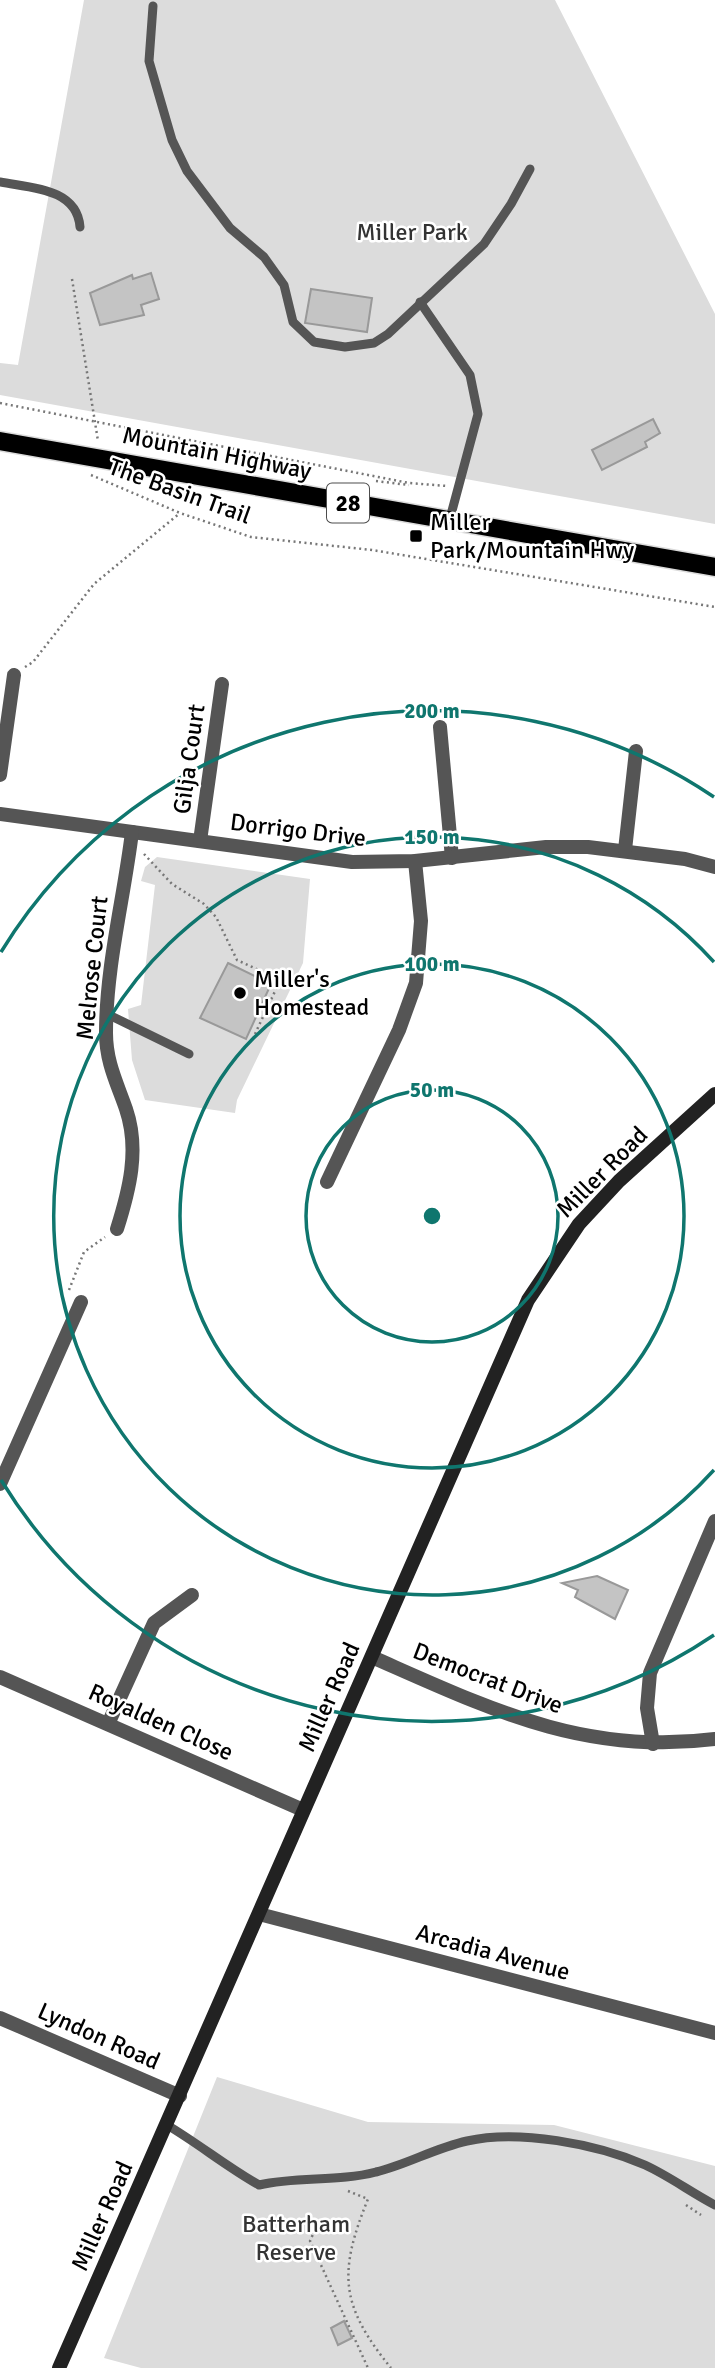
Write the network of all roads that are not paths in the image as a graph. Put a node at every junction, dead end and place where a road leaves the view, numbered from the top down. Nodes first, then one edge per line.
1 (153, 6) dead end
2 (530, 169) dead end
3 (0, 182) edge
4 (80, 227) dead end
5 (420, 302) junction
6 (0, 441) edge
7 (449, 522) junction
8 (715, 567) edge
9 (14, 675) road end
10 (222, 684) dead end
11 (440, 727) dead end
12 (636, 751) dead end
13 (0, 775) edge
14 (0, 814) edge
15 (132, 832) junction
16 (200, 841) junction
17 (625, 850) junction
18 (452, 858) junction
19 (415, 861) junction
20 (715, 867) edge
21 (107, 1014) junction
22 (189, 1054) dead end
23 (715, 1094) edge
24 (327, 1182) dead end
25 (117, 1229) road end
26 (82, 1302) dead end
27 (6, 1454) edge
28 (0, 1484) edge
29 (715, 1521) edge
30 (192, 1595) dead end
31 (372, 1657) junction
32 (0, 1676) edge
33 (108, 1724) junction
34 (715, 1739) edge
35 (653, 1744) junction
36 (303, 1810) junction
37 (259, 1914) junction
38 (0, 2018) edge
39 (715, 2033) edge
40 (180, 2096) junction
41 (167, 2125) junction
42 (715, 2206) edge
43 (59, 2368) edge

1 - 5 lane
2 - 5 lane
3 - 4 lane
5 - 7 lane
6 - 7 main road, Mountain Highway / 28
7 - 8 main road, Mountain Highway / 28
9 - 13 street
10 - 16 street, Gilja Court
11 - 18 street
12 - 17 street
14 - 15 street, Dorrigo Drive
15 - 16 street, Dorrigo Drive
15 - 21 street, Melrose Court
16 - 19 street, Dorrigo Drive
17 - 18 street, Dorrigo Drive
17 - 20 street, Dorrigo Drive
18 - 19 street, Dorrigo Drive
19 - 24 street
21 - 22 lane
21 - 25 street, Melrose Court
23 - 31 main road, Miller Road
26 - 27 street
27 - 28 street
29 - 35 street
30 - 33 street
31 - 35 street, Democrat Drive
31 - 36 main road, Miller Road
32 - 33 street, Royalden Close
33 - 36 street, Royalden Close
34 - 35 street, Democrat Drive
36 - 37 main road, Miller Road
37 - 39 street, Arcadia Avenue
37 - 40 main road, Miller Road
38 - 40 street, Lyndon Road
40 - 41 main road, Miller Road
41 - 42 lane
41 - 43 main road, Miller Road

